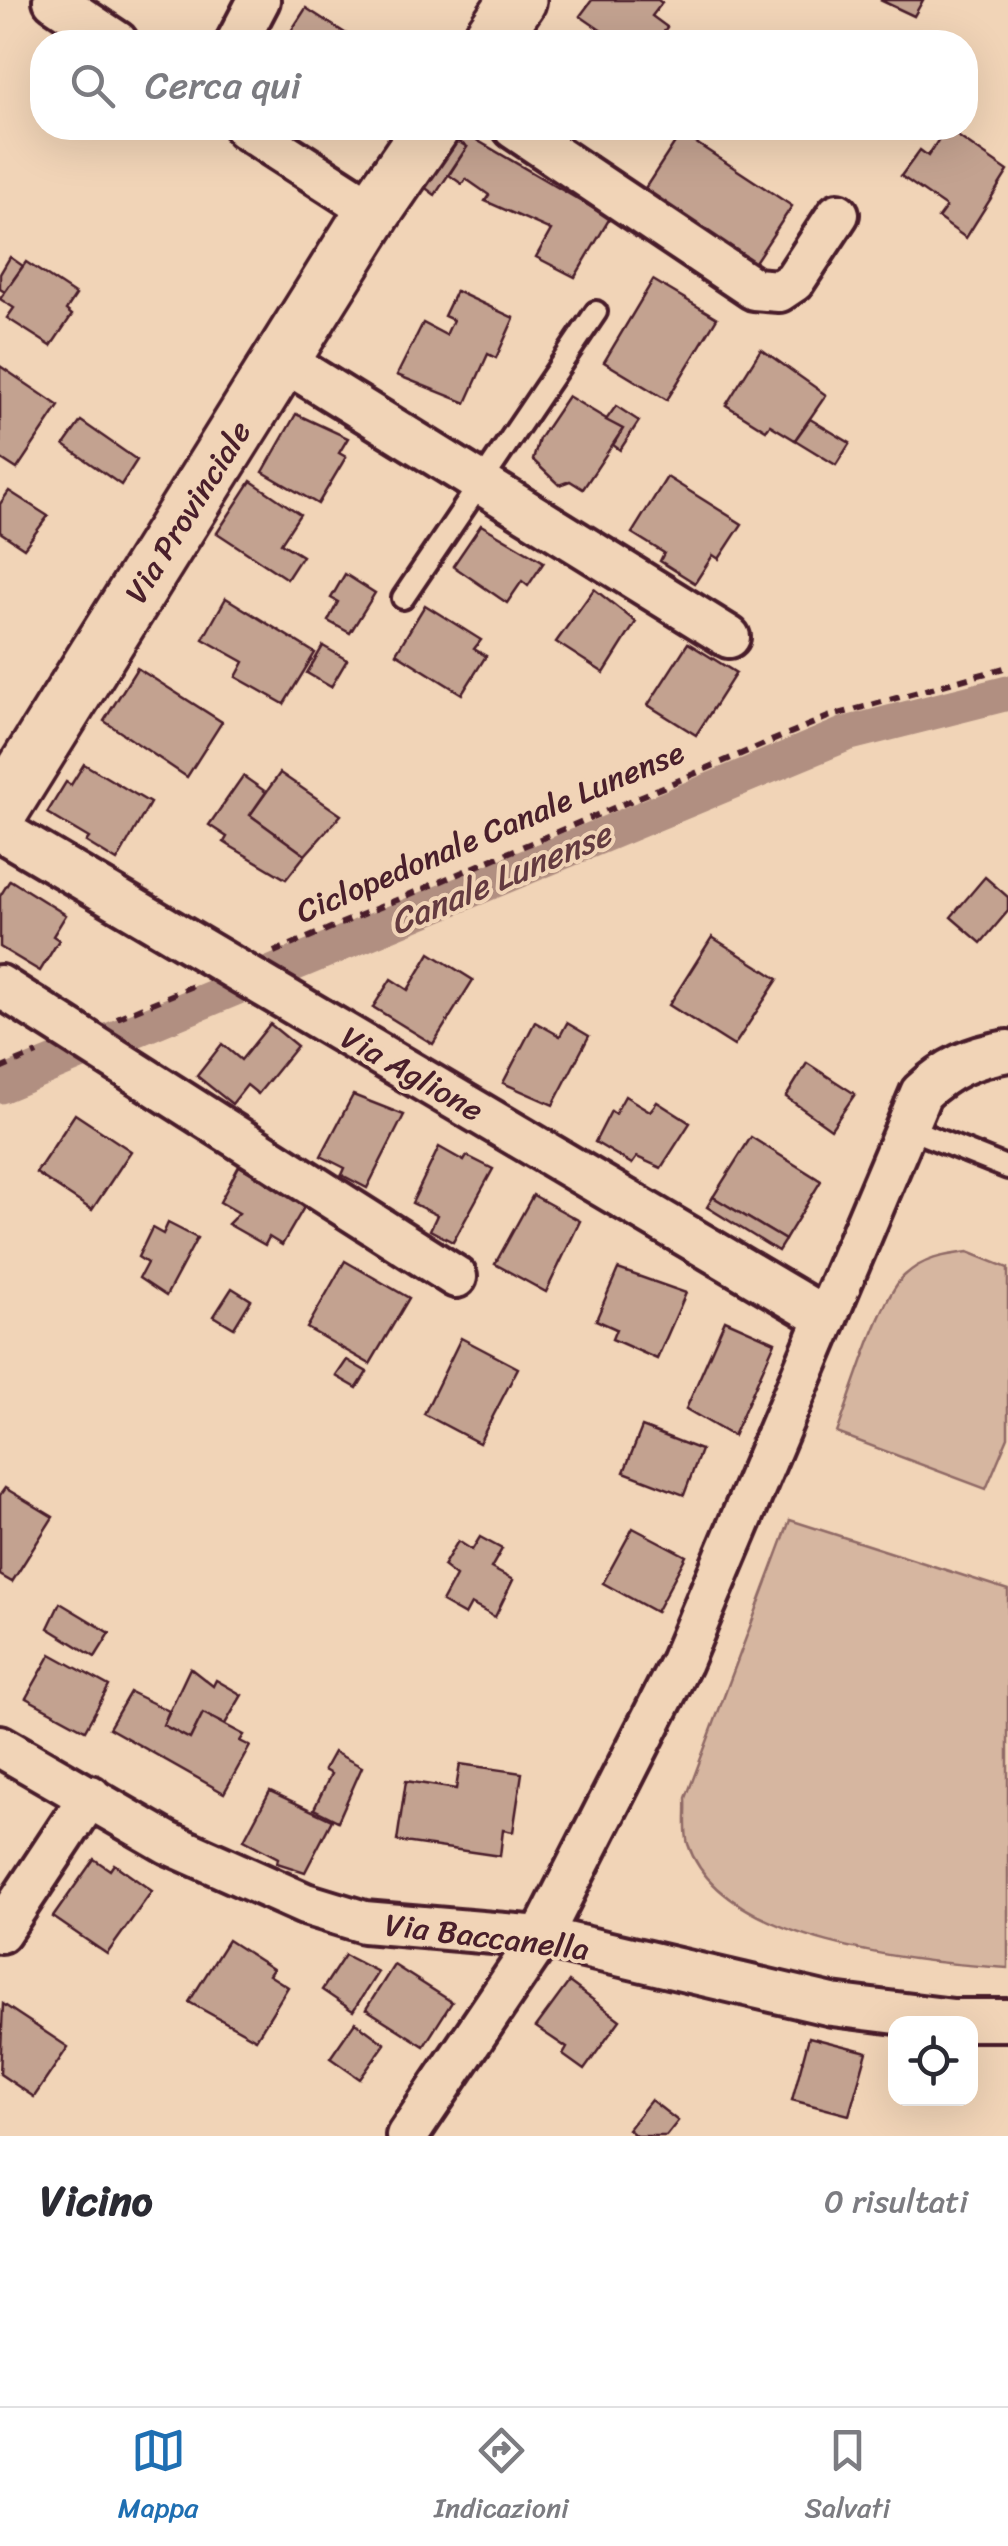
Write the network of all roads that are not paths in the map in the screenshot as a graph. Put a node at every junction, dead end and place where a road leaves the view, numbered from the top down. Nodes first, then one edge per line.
1 (54, 0) edge
2 (259, 0) edge
3 (518, 0) edge
4 (99, 30) edge
5 (243, 30) edge
6 (497, 30) edge
7 (264, 140) edge
8 (423, 140) edge
9 (532, 140) edge
10 (374, 211) junction
11 (838, 214) dead end
12 (596, 312) dead end
13 (284, 361) junction
14 (481, 484) junction
15 (403, 598) dead end
16 (729, 637) dead end
17 (0, 811) edge
18 (0, 830) edge
19 (0, 986) edge
20 (1008, 1050) edge
21 (905, 1127) junction
22 (1008, 1168) edge
23 (456, 1277) dead end
24 (824, 1317) junction
25 (0, 1746) edge
26 (90, 1796) junction
27 (0, 1932) edge
28 (540, 1938) junction
29 (1008, 2020) edge
30 (407, 2136) edge

1 - 4 street
2 - 5 street
3 - 6 street
7 - 10 street
8 - 10 street, Via Provinciale
9 - 11 street
10 - 13 street, Via Provinciale
12 - 14 lane
13 - 14 street
13 - 17 street, Via Provinciale
14 - 15 lane
14 - 16 street
18 - 24 street, Via Aglione
19 - 23 street
20 - 21 street
21 - 22 lane
21 - 24 street
24 - 28 street
25 - 26 street, Via Baccanella
26 - 27 street
26 - 28 street, Via Baccanella
28 - 29 street, Via Baccanella
28 - 30 street

